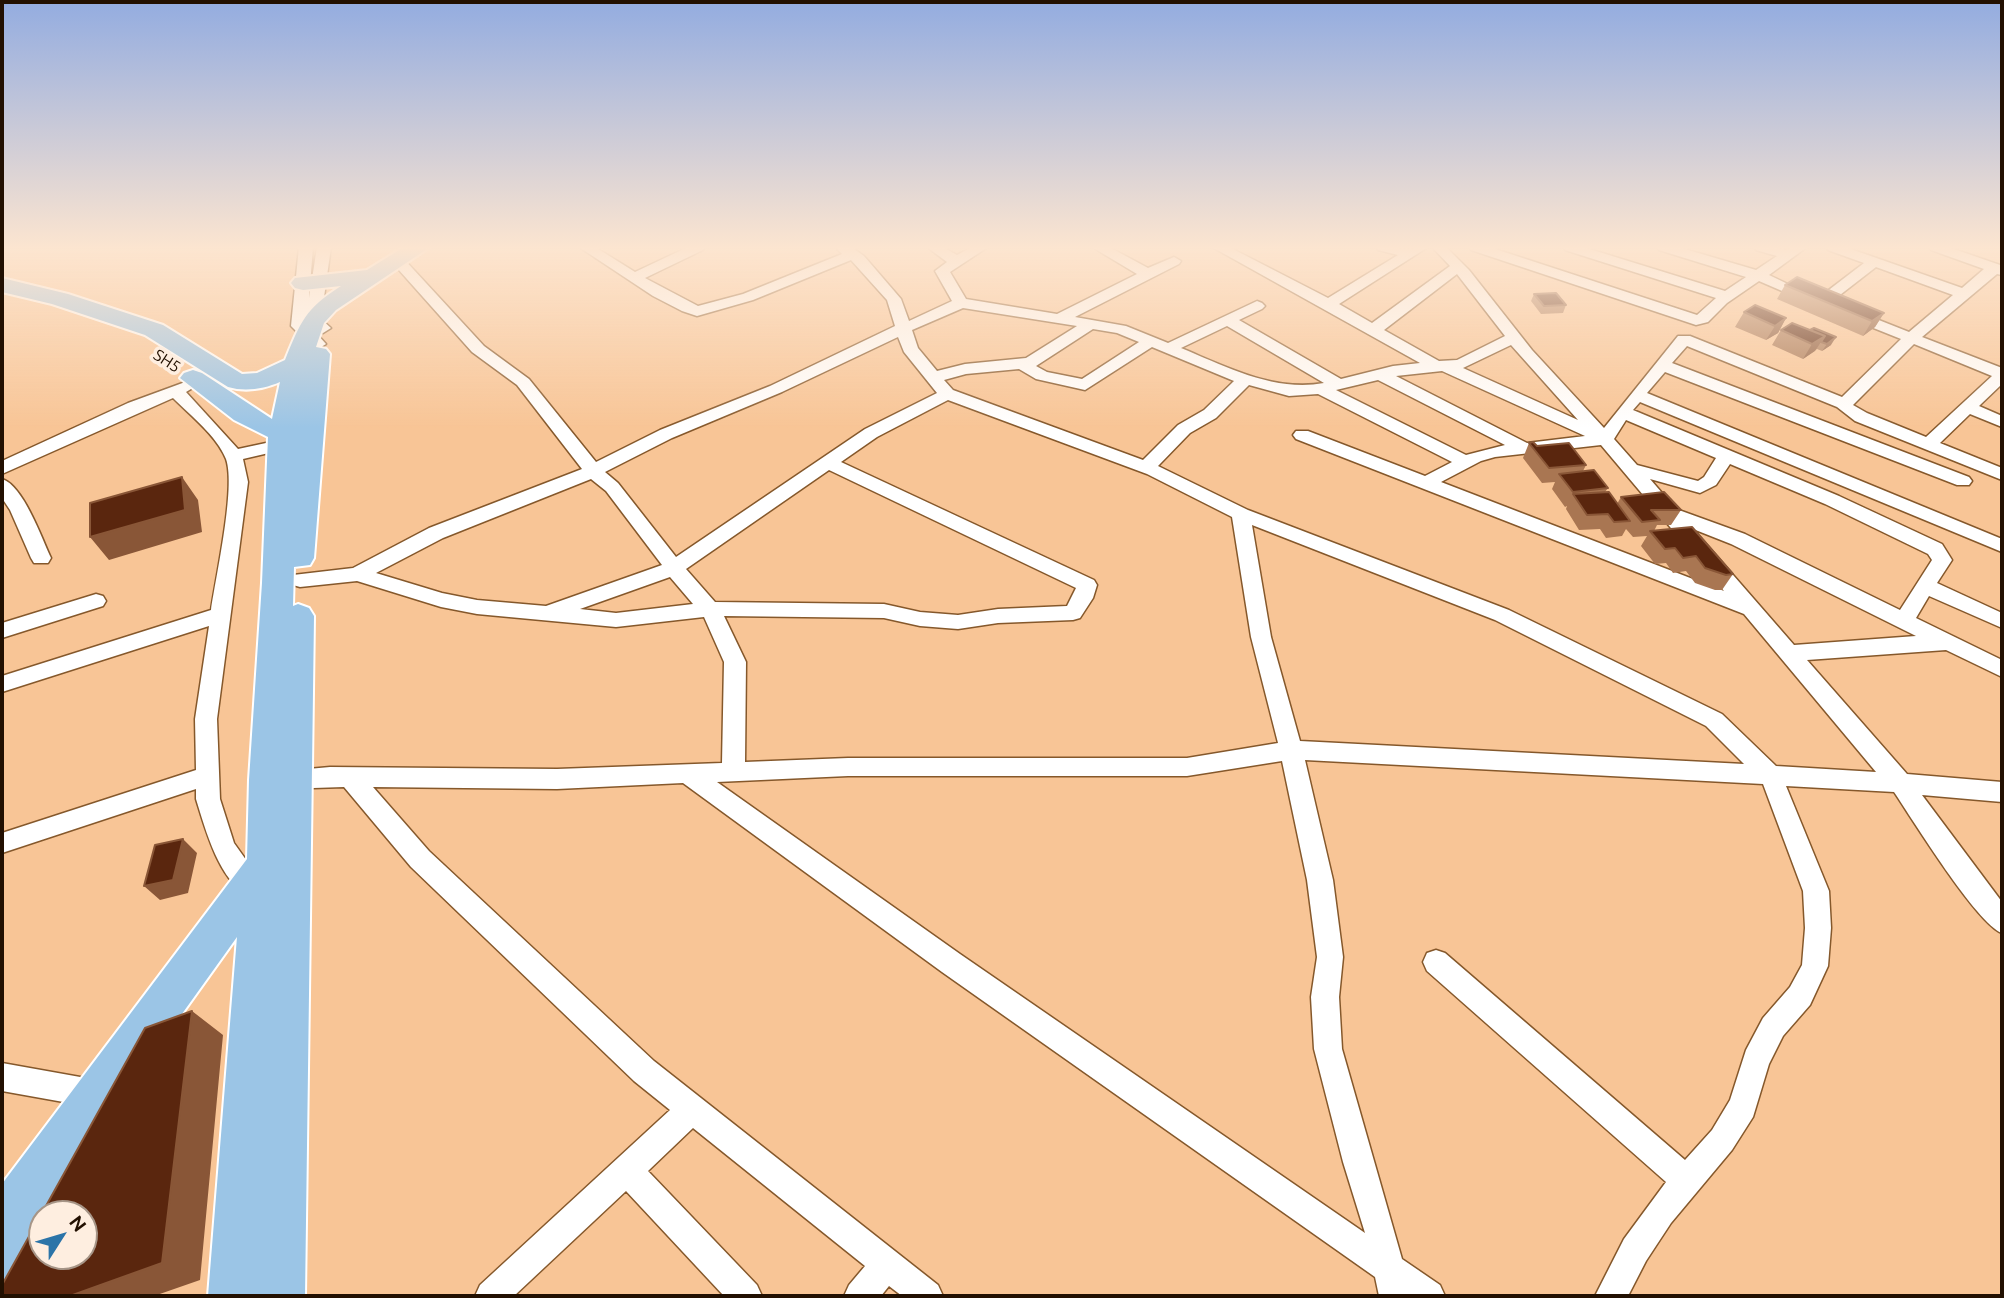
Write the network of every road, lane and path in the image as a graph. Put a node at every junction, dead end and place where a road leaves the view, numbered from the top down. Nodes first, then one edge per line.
1 (35, 308) edge
2 (86, 308) edge
3 (304, 308) edge
4 (344, 308) edge
5 (442, 308) edge
6 (689, 308) edge
7 (714, 308) edge
8 (897, 308) edge
9 (951, 308) edge
10 (991, 308) edge
11 (1082, 308) edge
12 (1254, 308) edge
13 (1334, 308) edge
14 (1403, 308) edge
15 (1490, 308) edge
16 (1654, 308) edge
17 (1717, 308) edge
18 (1836, 308) edge
19 (1948, 308) edge
20 (1061, 318) junction
21 (1227, 320) junction
22 (1091, 324) junction
23 (904, 328) junction
24 (1373, 330) junction
25 (1514, 337) junction
26 (1911, 338) junction
27 (1151, 341) junction
28 (312, 342) junction
29 (1170, 348) junction
30 (1026, 363) junction
31 (1438, 365) junction
32 (1663, 365) junction
33 (1380, 374) junction
34 (2002, 374) edge
35 (935, 377) junction
36 (1246, 379) junction
37 (200, 382) junction
38 (1330, 387) junction
39 (175, 390) junction
40 (947, 394) junction
41 (1637, 395) junction
42 (1844, 404) junction
43 (1968, 407) junction
44 (1623, 412) junction
45 (2002, 422) edge
46 (1302, 435) dead end
47 (290, 439) junction
48 (1605, 439) junction
49 (1928, 444) junction
50 (1524, 448) junction
51 (233, 456) junction
52 (1727, 457) junction
53 (1466, 462) junction
54 (828, 463) junction
55 (2, 468) edge
56 (1146, 468) junction
57 (1628, 468) junction
58 (593, 470) junction
59 (2002, 474) edge
60 (1963, 481) dead end
61 (1426, 483) junction
62 (2, 485) edge
63 (1668, 513) junction
64 (1241, 514) junction
65 (2002, 547) edge
66 (41, 558) dead end
67 (674, 568) junction
68 (357, 574) junction
69 (300, 580) junction
70 (1925, 586) junction
71 (96, 601) dead end
72 (710, 609) junction
73 (1752, 610) junction
74 (221, 614) junction
75 (545, 614) junction
76 (1903, 621) junction
77 (2002, 621) edge
78 (2, 631) edge
79 (1949, 643) junction
80 (1789, 653) junction
81 (2002, 669) edge
82 (2, 684) edge
83 (1291, 750) junction
84 (733, 772) junction
85 (688, 774) junction
86 (207, 776) junction
87 (1771, 776) junction
88 (350, 777) junction
89 (280, 779) junction
90 (1900, 783) junction
91 (2002, 792) edge
92 (2, 843) edge
93 (272, 881) junction
94 (2002, 921) edge
95 (1436, 962) dead end
96 (2, 1077) edge
97 (97, 1094) junction
98 (692, 1109) junction
99 (626, 1170) junction
100 (1687, 1181) junction
101 (5, 1217) edge
102 (2, 1261) edge
103 (887, 1265) junction
104 (1388, 1268) junction
105 (233, 1296) edge
106 (280, 1296) edge
107 (491, 1296) edge
108 (746, 1296) edge
109 (860, 1296) edge
110 (927, 1296) edge
111 (1395, 1296) edge
112 (1429, 1296) edge
113 (1611, 1296) edge

1 - 37 main road, SH5 / SH5
2 - 28 main road, SH5
3 - 28 street
4 - 28 main road, SH5
5 - 58 street
6 - 7 street
8 - 23 street
9 - 23 street
10 - 20 street
11 - 20 street
12 - 21 street
13 - 24 street
14 - 24 street
15 - 25 street
16 - 17 street
18 - 26 street
19 - 26 street
20 - 22 street
21 - 29 street
21 - 38 street
22 - 27 street
22 - 30 street
23 - 35 street
23 - 58 street
24 - 31 street
25 - 31 street
25 - 48 street
26 - 34 street
26 - 42 street
27 - 29 street
27 - 30 street
28 - 47 main road
29 - 36 street
30 - 35 street
31 - 33 street
31 - 48 street
32 - 41 street
32 - 42 street
32 - 60 street
33 - 38 street
33 - 50 street
34 - 43 street
35 - 40 street
36 - 38 street
36 - 56 street
37 - 39 street
37 - 47 main road, SH5 / SH5
38 - 53 street
39 - 51 street
39 - 55 street
40 - 54 street
40 - 56 street
41 - 44 street
41 - 65 street
42 - 49 street
43 - 45 street
43 - 49 street
44 - 48 street
44 - 52 street
46 - 61 street
47 - 51 street
47 - 69 main road
47 - 89 main road
48 - 50 street
48 - 57 street
49 - 59 street
50 - 53 street
51 - 74 street
52 - 57 street
52 - 70 street
53 - 61 street
54 - 67 street
54 - 72 street
56 - 64 street
57 - 63 street
58 - 67 street
58 - 68 street
61 - 73 street
62 - 66 street
63 - 73 street
63 - 76 street
64 - 83 street
64 - 87 street
67 - 72 street
67 - 75 street
68 - 69 street
68 - 75 street
69 - 89 main road
70 - 76 street
70 - 77 street
71 - 78 street
72 - 75 street
72 - 84 street
73 - 80 street
74 - 82 street
74 - 86 street
76 - 79 street
79 - 80 street
79 - 81 street
80 - 90 street
83 - 84 street
83 - 87 street
83 - 104 street
84 - 85 street
85 - 88 street
85 - 104 street
86 - 92 street
86 - 93 street
87 - 90 street
87 - 100 street
88 - 89 street
88 - 98 street
89 - 93 main road
90 - 91 street
90 - 94 street
93 - 97 main road
93 - 102 main road
93 - 105 main road
93 - 106 main road
95 - 100 street
96 - 97 street
97 - 101 main road
98 - 99 street
98 - 103 street
99 - 107 street
99 - 108 street
100 - 113 street
103 - 109 street
103 - 110 street
104 - 111 street
104 - 112 street

